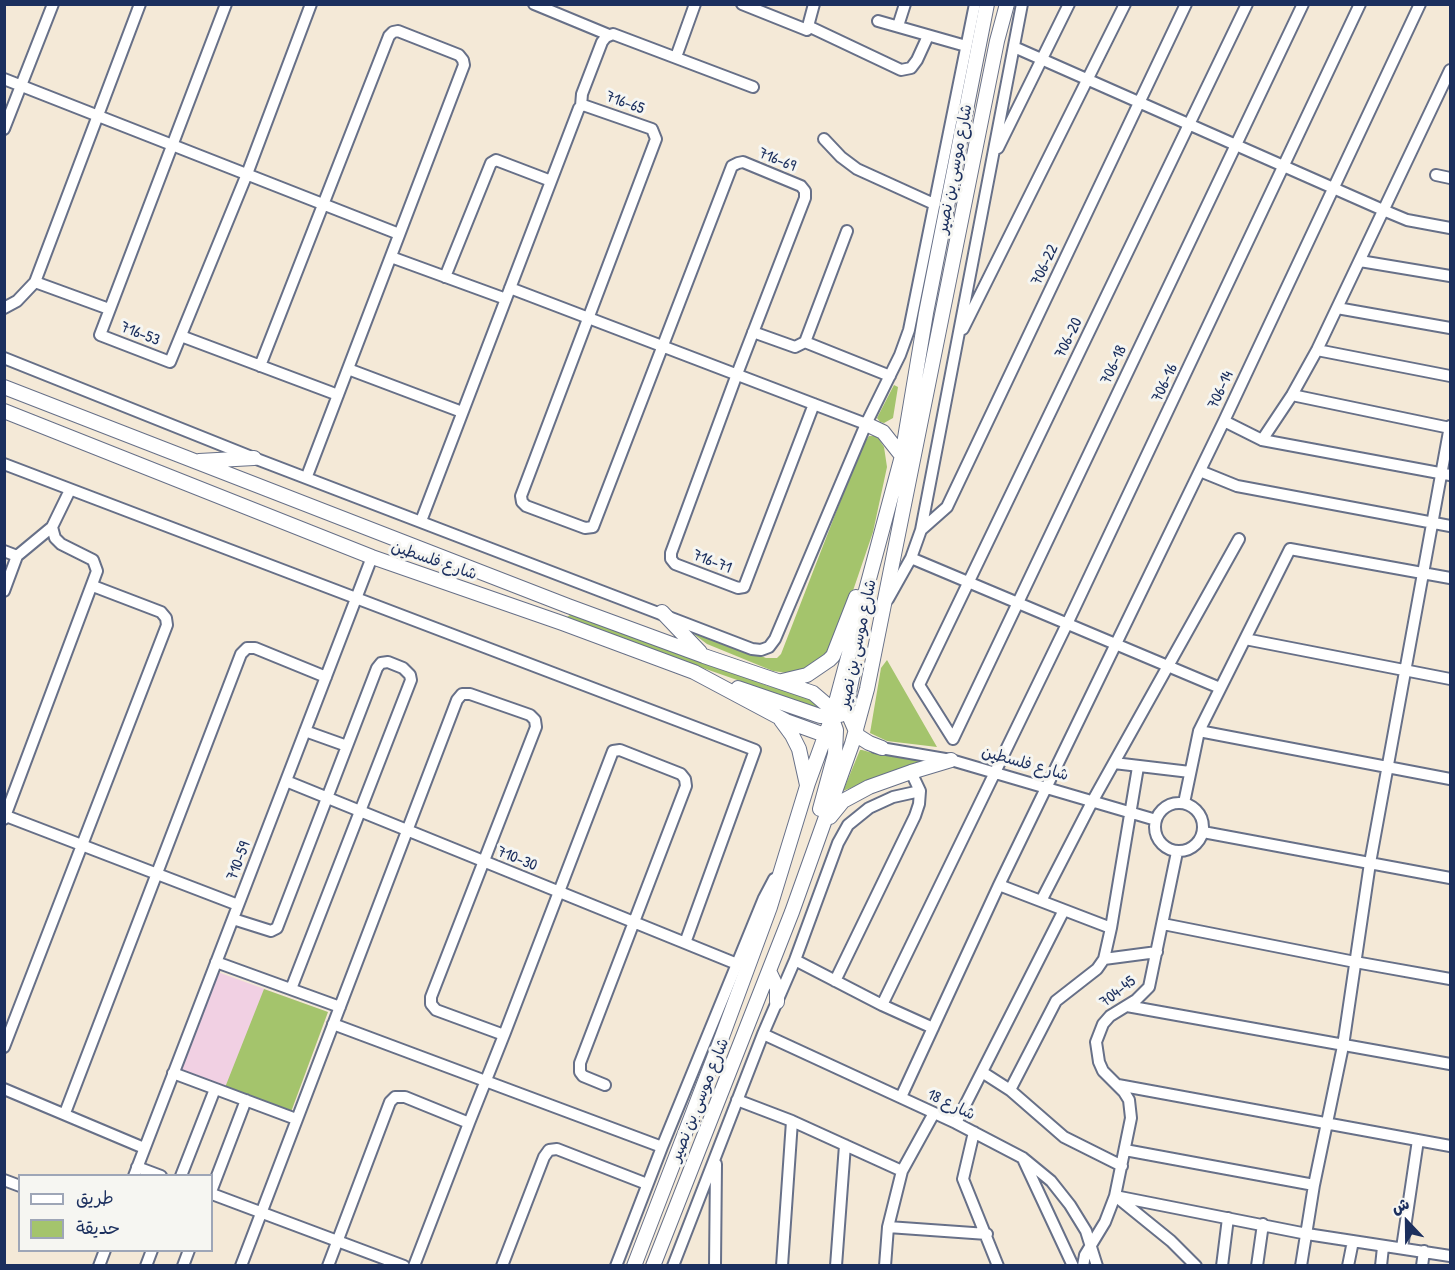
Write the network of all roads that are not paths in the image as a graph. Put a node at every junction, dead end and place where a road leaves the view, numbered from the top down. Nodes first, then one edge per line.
1 (53, 4) edge
2 (140, 4) edge
3 (226, 4) edge
4 (311, 4) edge
5 (534, 4) edge
6 (695, 4) edge
7 (742, 4) edge
8 (814, 4) edge
9 (905, 4) edge
10 (975, 4) edge
11 (987, 4) edge
12 (1007, 4) edge
13 (1022, 4) edge
14 (1070, 4) edge
15 (1125, 4) edge
16 (1186, 4) edge
17 (1246, 4) edge
18 (1303, 4) edge
19 (1360, 4) edge
20 (1420, 4) edge
21 (878, 21) dead end
22 (808, 26) junction
23 (898, 26) junction
24 (609, 35) junction
25 (928, 36) junction
26 (967, 44) junction
27 (1014, 47) junction
28 (676, 57) junction
29 (976, 60) junction
30 (1043, 60) junction
31 (1450, 70) edge
32 (4, 79) edge
33 (1089, 80) junction
34 (21, 85) junction
35 (753, 87) dead end
36 (1139, 102) junction
37 (581, 106) junction
38 (98, 116) junction
39 (1188, 124) junction
40 (4, 129) edge
41 (824, 139) dead end
42 (1235, 144) junction
43 (172, 145) junction
44 (993, 159) junction
45 (1284, 166) junction
46 (247, 174) junction
47 (1436, 175) dead end
48 (1450, 178) edge
49 (551, 181) junction
50 (1333, 188) junction
51 (324, 204) junction
52 (934, 204) junction
53 (1383, 210) junction
54 (1450, 228) edge
55 (847, 231) dead end
56 (399, 234) junction
57 (391, 256) junction
58 (1360, 261) junction
59 (1450, 276) edge
60 (445, 277) junction
61 (35, 282) junction
62 (510, 288) junction
63 (506, 299) junction
64 (4, 308) edge
65 (1337, 308) junction
66 (109, 309) junction
67 (589, 318) junction
68 (1450, 328) edge
69 (753, 332) junction
70 (181, 336) junction
71 (805, 342) junction
72 (956, 343) junction
73 (663, 346) junction
74 (1317, 350) junction
75 (4, 358) edge
76 (260, 366) junction
77 (348, 369) junction
78 (737, 374) junction
79 (890, 376) junction
80 (1450, 376) edge
81 (7, 388) edge
82 (338, 395) junction
83 (1292, 396) junction
84 (32, 398) junction
85 (814, 404) junction
86 (4, 409) edge
87 (462, 412) junction
88 (23, 417) junction
89 (908, 420) junction
90 (1224, 421) junction
91 (866, 424) junction
92 (1450, 427) edge
93 (882, 432) junction
94 (1262, 440) junction
95 (902, 456) junction
96 (254, 458) junction
97 (195, 462) junction
98 (4, 464) edge
99 (1200, 471) junction
100 (1446, 474) edge
101 (307, 476) junction
102 (70, 490) junction
103 (421, 521) junction
104 (1433, 522) junction
105 (1450, 526) edge
106 (52, 527) junction
107 (921, 530) junction
108 (1239, 539) dead end
109 (878, 542) junction
110 (4, 552) edge
111 (17, 556) junction
112 (372, 557) junction
113 (911, 558) junction
114 (1424, 573) junction
115 (1450, 578) edge
116 (969, 583) junction
117 (93, 586) junction
118 (4, 591) edge
119 (357, 597) junction
120 (1017, 603) junction
121 (568, 606) junction
122 (884, 608) junction
123 (662, 612) junction
124 (562, 623) junction
125 (1067, 624) junction
126 (1245, 639) junction
127 (1116, 645) junction
128 (704, 656) junction
129 (1168, 666) junction
130 (1406, 671) junction
131 (693, 672) junction
132 (326, 677) junction
133 (1450, 679) edge
134 (776, 682) junction
135 (1220, 688) junction
136 (867, 689) junction
137 (848, 713) junction
138 (778, 716) junction
139 (832, 717) junction
140 (305, 731) junction
141 (1199, 731) junction
142 (831, 737) junction
143 (854, 738) junction
144 (953, 739) joint
145 (347, 746) junction
146 (882, 748) joint
147 (951, 760) junction
148 (1114, 763) junction
149 (1138, 767) junction
150 (1388, 767) junction
151 (911, 772) junction
152 (995, 772) junction
153 (1190, 772) junction
154 (1450, 779) edge
155 (286, 781) junction
156 (807, 787) junction
157 (1047, 788) junction
158 (920, 791) junction
159 (327, 798) junction
160 (1092, 802) junction
161 (1184, 803) junction
162 (361, 812) junction
163 (1131, 813) junction
164 (5, 818) edge
165 (1156, 820) junction
166 (823, 825) junction
167 (407, 831) junction
168 (1203, 832) junction
169 (82, 845) junction
170 (1177, 852) junction
171 (483, 861) junction
172 (1370, 863) junction
173 (783, 866) junction
174 (156, 874) junction
175 (1450, 878) edge
176 (999, 885) junction
177 (559, 892) junction
178 (1041, 901) junction
179 (238, 905) junction
180 (1064, 910) junction
181 (792, 912) junction
182 (232, 919) junction
183 (634, 923) junction
184 (1163, 924) junction
185 (1111, 928) junction
186 (685, 943) junction
187 (1157, 952) junction
188 (1104, 959) junction
189 (795, 960) junction
190 (216, 962) junction
191 (1355, 962) junction
192 (737, 964) junction
193 (769, 971) junction
194 (1450, 979) edge
195 (835, 981) junction
196 (1149, 987) junction
197 (291, 989) junction
198 (777, 1002) junction
199 (882, 1005) junction
200 (1127, 1006) junction
201 (340, 1007) junction
202 (1161, 1012) junction
203 (333, 1024) junction
204 (933, 1028) junction
205 (764, 1034) junction
206 (504, 1035) junction
207 (1343, 1046) junction
208 (4, 1047) edge
209 (1450, 1064) edge
210 (982, 1072) junction
211 (173, 1073) junction
212 (486, 1081) junction
213 (605, 1085) dead end
214 (1118, 1085) junction
215 (4, 1089) edge
216 (215, 1089) junction
217 (1010, 1090) junction
218 (901, 1097) junction
219 (246, 1100) junction
220 (737, 1100) junction
221 (65, 1113) junction
222 (934, 1113) junction
223 (296, 1119) junction
224 (792, 1121) junction
225 (1327, 1122) junction
226 (469, 1123) junction
227 (956, 1123) junction
228 (974, 1132) junction
229 (1418, 1140) junction
230 (845, 1145) junction
231 (662, 1146) junction
232 (1450, 1146) edge
233 (144, 1148) junction
234 (1125, 1149) junction
235 (716, 1155) junction
236 (1023, 1158) junction
237 (1122, 1166) junction
238 (135, 1171) edge
239 (902, 1171) junction
240 (150, 1174) edge
241 (182, 1174) edge
242 (647, 1184) junction
243 (1314, 1185) junction
244 (213, 1187) edge
245 (213, 1194) edge
246 (1115, 1196) junction
247 (261, 1213) junction
248 (1228, 1218) junction
249 (1263, 1224) junction
250 (888, 1227) junction
251 (987, 1234) junction
252 (1306, 1234) junction
253 (337, 1241) junction
254 (1353, 1241) junction
255 (1091, 1245) junction
256 (1383, 1247) junction
257 (1402, 1248) junction
258 (1424, 1251) junction
259 (105, 1252) edge
260 (152, 1252) edge
261 (189, 1252) edge
262 (1450, 1256) edge
263 (99, 1266) edge
264 (146, 1266) edge
265 (183, 1266) edge
266 (241, 1266) edge
267 (328, 1266) edge
268 (404, 1266) edge
269 (414, 1266) edge
270 (502, 1266) edge
271 (616, 1266) edge
272 (634, 1266) edge
273 (652, 1266) edge
274 (673, 1266) edge
275 (715, 1266) edge
276 (782, 1266) edge
277 (836, 1266) edge
278 (885, 1266) edge
279 (998, 1266) edge
280 (1072, 1266) edge
281 (1083, 1266) edge
282 (1097, 1266) edge
283 (1196, 1266) edge
284 (1222, 1266) edge
285 (1257, 1266) edge
286 (1301, 1266) edge
287 (1348, 1266) edge
288 (1381, 1266) edge
289 (1422, 1266) edge

1 - 34 street
2 - 38 street
3 - 43 street, 716-53
4 - 46 street, 716-53
5 - 24 street
6 - 28 street
7 - 22 street
8 - 22 street
9 - 23 street
10 - 26 street
11 - 29 main road, شارع موسى بن نصير
12 - 122 main road, شارع موسى بن نصير
13 - 27 street
14 - 30 street
15 - 33 street
16 - 36 street, 706-22
17 - 39 street, 706-20
18 - 42 street, 706-18
19 - 45 street, 706-16
20 - 50 street, 706-14
21 - 23 street
22 - 25 street
23 - 25 street
24 - 28 street
24 - 37 street
25 - 26 street
26 - 29 main road
26 - 52 street
27 - 30 street
27 - 44 street
28 - 35 street
29 - 89 main road, شارع موسى بن نصير
30 - 33 street
30 - 44 street
31 - 53 street
32 - 34 street
33 - 36 street
33 - 72 street
34 - 38 street
34 - 40 street
36 - 39 street
36 - 107 street, 706-22
37 - 49 street, 716-65
37 - 67 street, 716-65
38 - 43 street
38 - 61 street
39 - 42 street
39 - 116 street, 706-20
41 - 52 street
42 - 45 street
42 - 120 street, 706-18
43 - 46 street
43 - 66 street, 716-53
44 - 72 street
45 - 50 street
45 - 125 street, 706-16
46 - 51 street
46 - 70 street, 716-53
47 - 48 street
49 - 60 street
49 - 62 street, 716-65
50 - 53 street
50 - 90 street, 706-14
51 - 56 street
51 - 56 street
51 - 76 street
52 - 79 street
53 - 54 street
53 - 58 street
55 - 71 street
56 - 57 street
57 - 60 street
57 - 77 street
58 - 59 street
58 - 65 street
60 - 63 street
61 - 64 street
61 - 66 street
62 - 63 street, 716-65
62 - 67 street
63 - 87 street, 716-65
65 - 68 street
65 - 74 street
66 - 70 street, 716-53
67 - 73 street
67 - 73 street
69 - 71 street
69 - 73 street, 716-69
69 - 78 street, 716-69
70 - 76 street
71 - 79 street
72 - 107 street
73 - 78 street
74 - 80 street
74 - 83 street
75 - 96 street
76 - 82 street
77 - 82 street
77 - 87 street
78 - 85 street
78 - 85 street, 716-71
79 - 91 street
81 - 84 main road, شارع فلسطين
81 - 86 main road
82 - 101 street
83 - 92 street
83 - 94 street
84 - 88 main road
84 - 97 main road, شارع فلسطين
85 - 91 street
86 - 88 main road, شارع فلسطين
87 - 103 street, 716-65
88 - 112 main road, شارع فلسطين
89 - 93 main road
89 - 95 main road, شارع موسى بن نصير
90 - 94 street
90 - 99 street, 706-14
91 - 93 main road
91 - 123 street
92 - 100 street
93 - 95 main road
94 - 100 street
95 - 109 main road, شارع موسى بن نصير
96 - 97 main road
96 - 101 street
97 - 121 main road, شارع فلسطين
98 - 102 street
99 - 104 street
99 - 127 street, 706-14
100 - 104 street
101 - 103 street
102 - 106 street
102 - 119 street
103 - 123 street
104 - 105 street
104 - 114 street
106 - 111 street
106 - 117 street
107 - 113 street
108 - 129 street
109 - 134 main road
109 - 137 main road
109 - 139 main road, شارع موسى بن نصير
110 - 111 street
111 - 118 street
112 - 119 street, 710-59
112 - 124 main road, شارع فلسطين
113 - 116 street
113 - 122 street
114 - 115 street
114 - 126 street
114 - 130 street
116 - 120 street
116 - 144 street, 706-20
117 - 164 street
117 - 169 street
119 - 132 street, 710-59
119 - 186 street
120 - 125 street
120 - 144 street, 706-18
121 - 124 main road
121 - 128 main road, شارع فلسطين
122 - 136 main road, شارع موسى بن نصير
123 - 128 main road
124 - 131 main road, شارع فلسطين
125 - 127 street
125 - 152 street, 706-16
126 - 130 street
126 - 135 street
127 - 129 street
127 - 157 street, 706-14
128 - 134 main road, شارع فلسطين
129 - 135 street
129 - 148 street
130 - 133 street
130 - 150 street
131 - 138 main road, شارع فلسطين
131 - 139 main road
132 - 140 street, 710-59
132 - 174 street
134 - 139 main road, شارع فلسطين
135 - 141 street
136 - 137 main road
136 - 143 main road, شارع موسى بن نصير
137 - 139 main road
137 - 143 main road
138 - 142 main road, شارع فلسطين
138 - 156 main road
139 - 142 main road, شارع موسى بن نصير
140 - 145 street
140 - 155 street, 710-59
141 - 150 street
141 - 153 street
142 - 143 main road, شارع فلسطين
142 - 156 main road, شارع موسى بن نصير
142 - 181 main road
143 - 146 main road, شارع فلسطين
143 - 166 main road, شارع موسى بن نصير
145 - 159 street
145 - 162 street
146 - 147 street, شارع فلسطين
147 - 151 main road
147 - 152 street, شارع فلسطين
148 - 149 street
148 - 160 street
149 - 153 street
149 - 163 street
150 - 154 street
150 - 172 street
151 - 158 street
151 - 166 main road
152 - 157 street, شارع فلسطين
152 - 199 street, 706-16
153 - 161 street
155 - 159 street, 710-30
155 - 179 street, 710-59
156 - 173 main road, شارع موسى بن نصير
157 - 160 street, شارع فلسطين
157 - 176 street, 706-14
158 - 189 street
158 - 195 street
159 - 162 street, 710-30
159 - 182 street
160 - 163 street, شارع فلسطين
160 - 178 street
161 - 165 street
161 - 168 street
162 - 167 street, 710-30
162 - 197 street
163 - 165 street, شارع فلسطين
163 - 185 street
164 - 169 street
165 - 170 street
166 - 181 main road, شارع موسى بن نصير
167 - 171 street, 710-30
167 - 171 street
167 - 201 street
168 - 170 street
168 - 172 street
169 - 174 street
169 - 208 street
170 - 184 street, 704-45
171 - 177 street, 710-30
171 - 206 street
172 - 175 street
172 - 191 street
173 - 192 street
173 - 272 main road, شارع موسى بن نصير
174 - 179 street
174 - 221 street
176 - 178 street
176 - 204 street, 706-14
177 - 183 street, 710-30
177 - 183 street
177 - 206 street
178 - 180 street
179 - 182 street, 710-59
180 - 185 street
180 - 210 street
181 - 193 main road, شارع موسى بن نصير
182 - 190 street, 710-59
183 - 186 street, 710-30
183 - 213 street
184 - 187 street, 704-45
184 - 191 street
185 - 188 street
186 - 192 street, 710-30
187 - 188 street
187 - 196 street, 704-45
188 - 217 street
189 - 195 street
189 - 198 street
190 - 197 street
190 - 211 street, 710-59
191 - 194 street
191 - 207 street
192 - 231 street
193 - 198 main road
193 - 273 main road, شارع موسى بن نصير
195 - 199 street
196 - 200 street, 704-45
196 - 202 street
197 - 201 street
198 - 205 street
199 - 204 street
200 - 202 street
200 - 214 street, 704-45
201 - 203 street
202 - 207 street
203 - 212 street
203 - 223 street
204 - 218 street, 706-14
205 - 218 street, شارع 18
205 - 220 street
206 - 212 street
207 - 209 street
207 - 225 street
210 - 217 street
210 - 227 street
211 - 216 street
211 - 233 street, 710-59
212 - 226 street
212 - 231 street
214 - 225 street
214 - 234 street, 704-45
215 - 221 street
216 - 219 street
216 - 241 street
217 - 237 street
218 - 222 street, شارع 18
219 - 223 street
219 - 244 street
220 - 224 street
220 - 235 street
221 - 233 street
222 - 227 street, شارع 18
222 - 239 street
223 - 247 street
224 - 230 street
224 - 276 street
225 - 229 street
225 - 243 street
226 - 253 street
226 - 269 street
227 - 228 street, شارع 18
228 - 236 street, شارع 18
228 - 251 street
229 - 232 street
229 - 257 street
230 - 239 street
230 - 277 street
231 - 242 street
233 - 238 street, 710-59
234 - 237 street, 704-45
234 - 243 street
235 - 274 street
235 - 275 street
236 - 255 street, شارع 18
236 - 280 street
237 - 246 street, 704-45
238 - 240 street
239 - 250 street
242 - 270 street
242 - 271 street
243 - 252 street
245 - 247 street
246 - 248 street
246 - 255 street, 704-45
246 - 283 street
247 - 253 street
247 - 266 street
248 - 249 street
248 - 284 street
249 - 252 street
249 - 285 street
250 - 251 street
250 - 278 street
251 - 279 street
252 - 254 street
252 - 286 street
253 - 267 street
253 - 268 street
254 - 256 street
254 - 287 street
255 - 281 street
255 - 282 street, شارع 18
256 - 257 street
256 - 288 street
257 - 258 street
258 - 262 street
258 - 289 street
259 - 263 street
260 - 264 street
261 - 265 street

